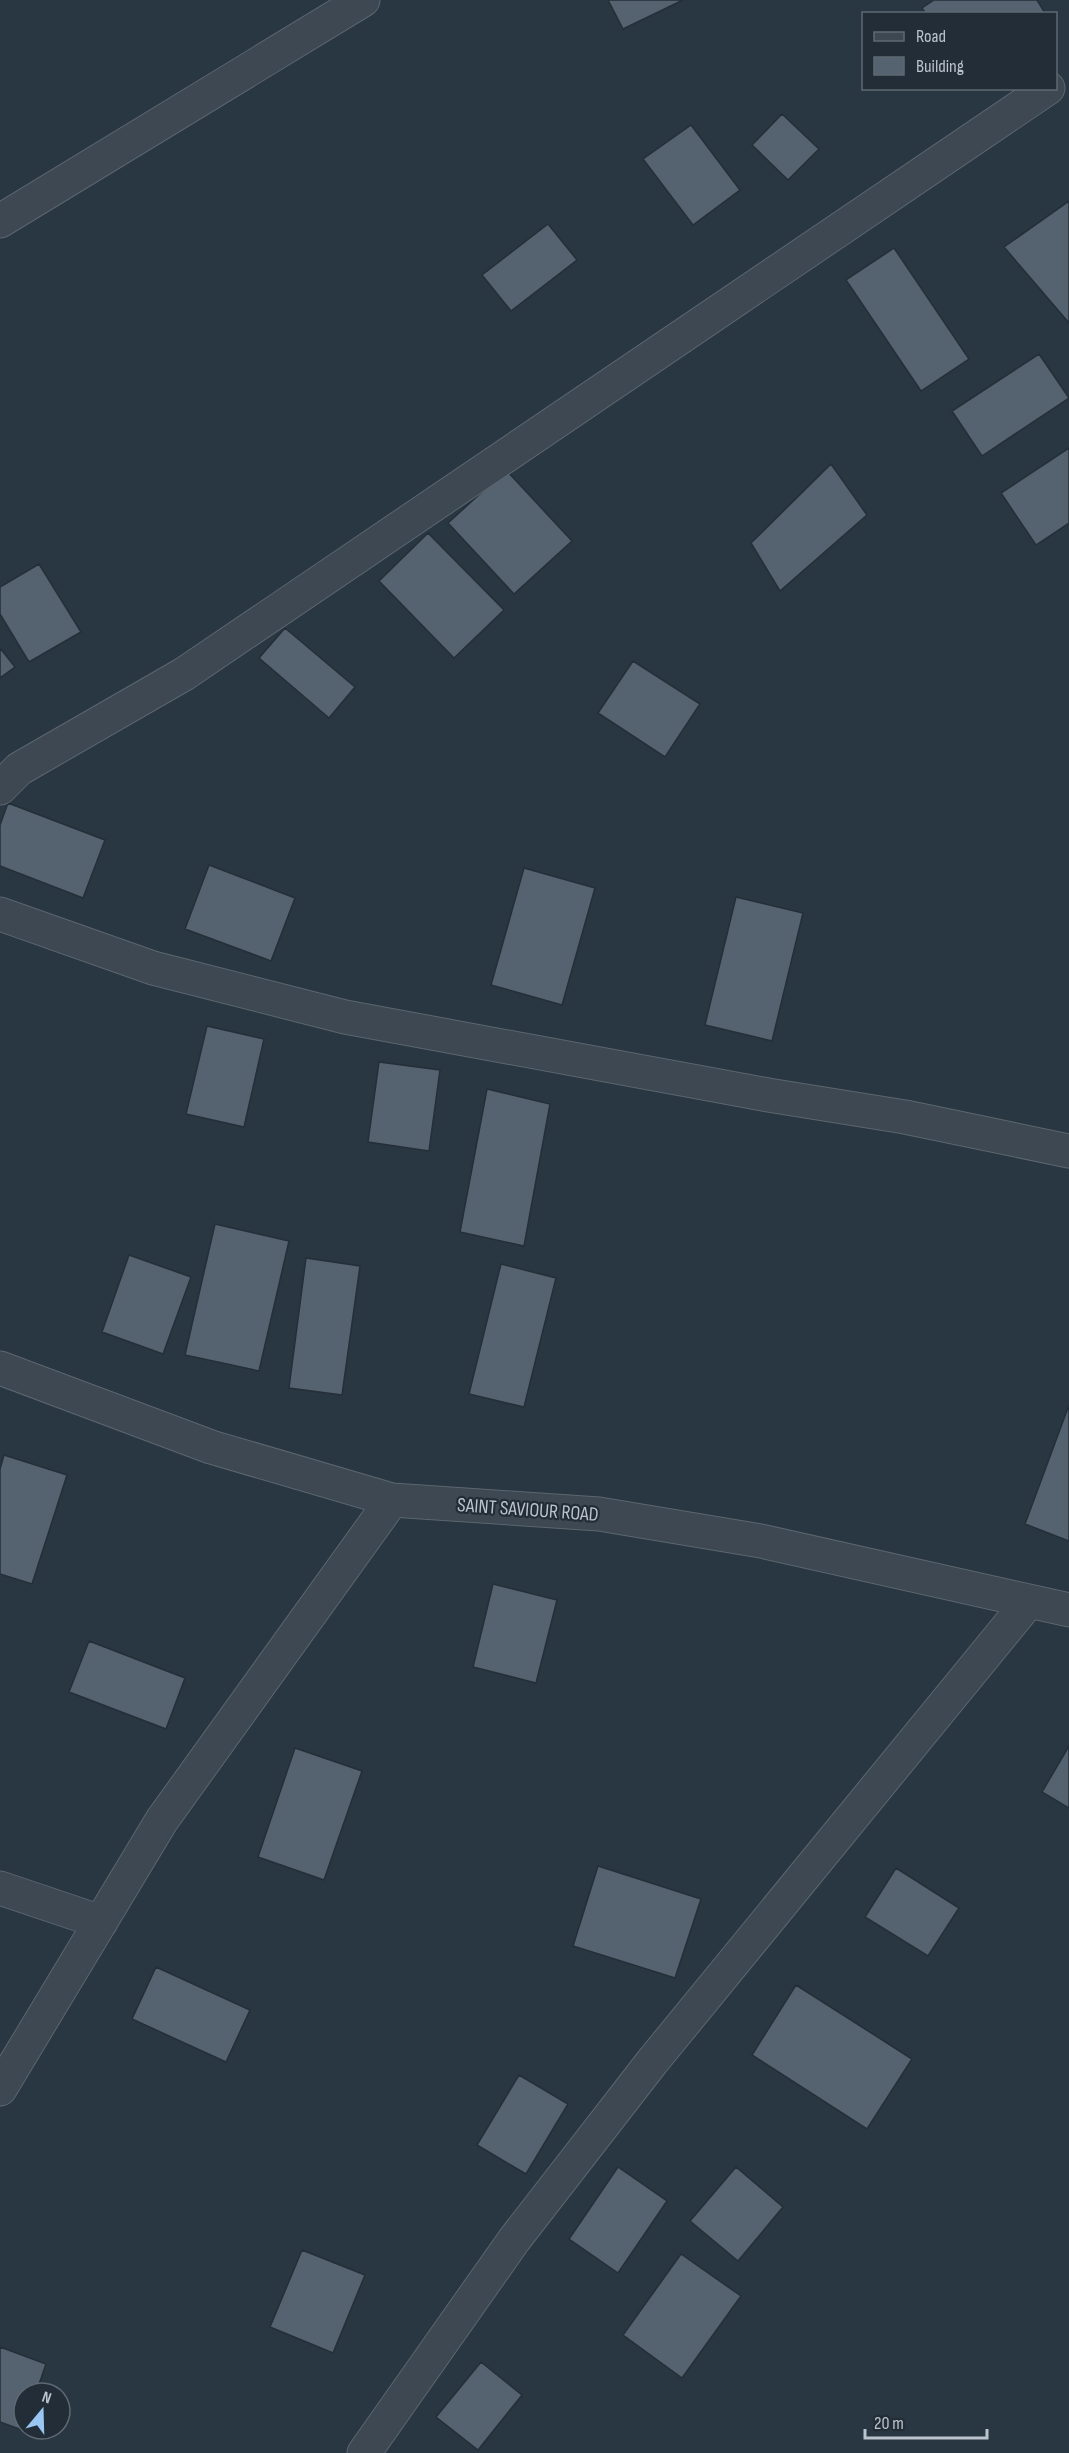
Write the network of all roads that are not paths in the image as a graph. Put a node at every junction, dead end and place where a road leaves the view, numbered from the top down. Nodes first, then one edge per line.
1 (363, 0) edge
2 (1069, 74) edge
3 (1057, 83) edge
4 (1045, 90) edge
5 (0, 221) edge
6 (0, 788) edge
7 (0, 914) edge
8 (1069, 1151) edge
9 (0, 1368) edge
10 (392, 1500) junction
11 (1029, 1600) junction
12 (1069, 1610) edge
13 (0, 1888) edge
14 (101, 1922) junction
15 (0, 2089) edge
16 (364, 2453) edge

1 - 5 street
2 - 3 street
4 - 6 street
7 - 8 street
9 - 10 street, SAINT SAVIOUR ROAD
10 - 11 street, SAINT SAVIOUR ROAD
10 - 14 street
11 - 12 street, SAINT SAVIOUR ROAD
11 - 16 street
13 - 14 street
14 - 15 street

